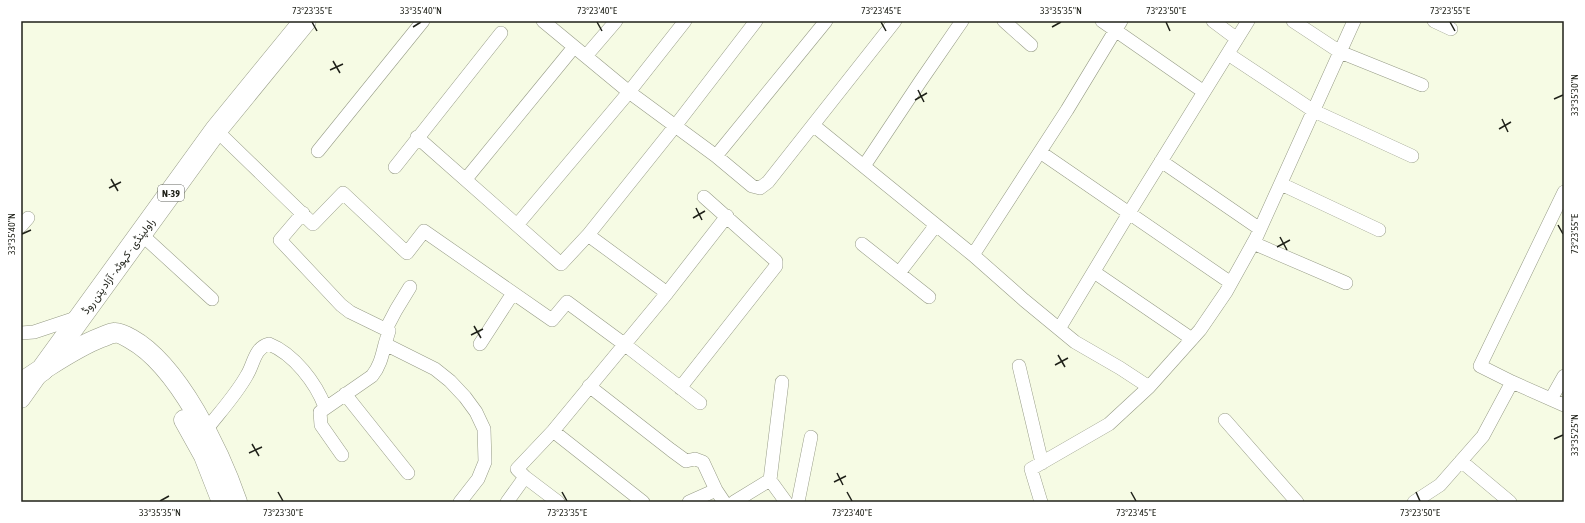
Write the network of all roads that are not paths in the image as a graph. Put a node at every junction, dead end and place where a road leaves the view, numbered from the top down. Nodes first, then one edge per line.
1 (305, 21) edge
2 (423, 21) edge
3 (544, 21) edge
4 (616, 21) edge
5 (685, 21) edge
6 (756, 21) edge
7 (826, 21) edge
8 (895, 21) edge
9 (962, 21) edge
10 (1004, 21) edge
11 (1102, 21) edge
12 (1213, 21) edge
13 (1248, 21) edge
14 (1293, 21) edge
15 (1354, 21) edge
16 (1434, 21) edge
17 (1118, 25) edge
18 (1451, 29) dead end
19 (501, 33) dead end
20 (1237, 39) junction
21 (1031, 45) dead end
22 (574, 47) junction
23 (1340, 52) junction
24 (1228, 54) junction
25 (586, 56) junction
26 (1422, 85) dead end
27 (629, 92) junction
28 (1204, 92) junction
29 (1314, 111) junction
30 (812, 125) junction
31 (676, 126) junction
32 (216, 130) junction
33 (418, 137) junction
34 (318, 151) dead end
35 (1040, 152) junction
36 (716, 156) junction
37 (1412, 156) dead end
38 (1161, 161) junction
39 (864, 166) junction
40 (395, 167) dead end
41 (466, 179) junction
42 (1281, 184) junction
43 (704, 197) dead end
44 (1563, 197) edge
45 (303, 213) junction
46 (1129, 213) junction
47 (727, 216) junction
48 (517, 225) junction
49 (936, 225) junction
50 (1260, 229) junction
51 (1379, 230) dead end
52 (141, 234) junction
53 (588, 235) junction
54 (1253, 243) junction
55 (862, 244) dead end
56 (973, 255) junction
57 (1094, 272) junction
58 (898, 273) junction
59 (1231, 283) junction
60 (1346, 283) dead end
61 (410, 287) dead end
62 (513, 293) junction
63 (667, 293) junction
64 (929, 297) dead end
65 (212, 299) dead end
66 (81, 316) junction
67 (386, 329) junction
68 (1059, 329) junction
69 (21, 333) edge
70 (99, 338) junction
71 (1192, 339) junction
72 (386, 344) junction
73 (480, 344) dead end
74 (624, 344) junction
75 (1019, 366) dead end
76 (42, 370) junction
77 (1564, 376) edge
78 (782, 382) dead end
79 (1512, 382) junction
80 (21, 384) edge
81 (590, 386) junction
82 (1149, 387) junction
83 (680, 388) junction
84 (345, 394) junction
85 (21, 399) edge
86 (1551, 399) junction
87 (700, 403) dead end
88 (1564, 405) edge
89 (324, 407) junction
90 (1225, 420) dead end
91 (206, 430) junction
92 (553, 431) junction
93 (811, 437) dead end
94 (342, 455) dead end
95 (1461, 461) junction
96 (1042, 463) junction
97 (408, 473) dead end
98 (525, 477) junction
99 (770, 480) junction
100 (716, 490) junction
101 (1430, 498) edge
102 (222, 502) edge
103 (237, 502) edge
104 (460, 502) edge
105 (507, 502) edge
106 (558, 502) edge
107 (643, 502) edge
108 (690, 502) edge
109 (724, 502) edge
110 (734, 502) edge
111 (786, 502) edge
112 (798, 502) edge
113 (1041, 502) edge
114 (1297, 502) edge
115 (1414, 502) edge
116 (1510, 502) edge

1 - 32 highway, راولپنڈی - کہوٹہ - آزاد پتن روڈ / N-39
2 - 34 street
3 - 22 street
4 - 25 street
5 - 27 street
6 - 31 street
7 - 36 street
8 - 30 street
9 - 39 street
10 - 21 street
11 - 17 street
12 - 20 street
13 - 20 street
14 - 23 street
15 - 23 street
16 - 18 street
17 - 28 street
17 - 35 street
19 - 33 street
20 - 24 street
22 - 25 street
22 - 41 street
23 - 26 street
23 - 29 street
24 - 28 street
24 - 29 street
25 - 27 street
27 - 31 street
27 - 48 street
28 - 38 street
29 - 37 street
29 - 42 street
30 - 36 street
30 - 39 street
31 - 36 street
31 - 53 street
32 - 45 street
32 - 52 highway, راولپنڈی - کہوٹہ - آزاد پتن روڈ / N-39
33 - 40 street
33 - 41 street
35 - 46 street
35 - 56 street
38 - 46 street
38 - 50 street
39 - 49 street
41 - 48 street
42 - 50 street
42 - 51 street
43 - 47 street
44 - 79 street
45 - 62 street
45 - 67 street
46 - 57 street
46 - 59 street
47 - 63 street
47 - 83 street
48 - 53 street
49 - 56 street
49 - 58 street
50 - 54 street
52 - 65 street
52 - 66 highway, راولپنڈی - کہوٹہ - آزاد پتن روڈ / N-39
53 - 63 street
54 - 59 street
54 - 60 street
55 - 58 street
56 - 68 street
57 - 68 street
57 - 71 street
58 - 64 street
59 - 71 street
61 - 67 street
62 - 73 street
62 - 74 street
63 - 74 street
66 - 69 street
66 - 76 highway, راولپنڈی - کہوٹہ - آزاد پتن روڈ / N-39
67 - 72 street
68 - 82 street
70 - 76 main road
70 - 91 main road
70 - 102 main road
71 - 82 street
72 - 84 street
72 - 104 street
74 - 81 street
74 - 83 street
75 - 96 street
76 - 80 highway, N-39
76 - 85 main road, راولپنڈی - کہوٹہ - آزاد پتن روڈ / N-39
77 - 86 street
78 - 99 street
79 - 86 street
79 - 95 street
81 - 92 street
81 - 100 street
82 - 96 street
83 - 87 street
84 - 89 street
84 - 97 street
86 - 88 street
89 - 91 street
89 - 94 street
90 - 114 street
91 - 103 main road
92 - 98 street
92 - 107 street
93 - 112 street
95 - 101 street
95 - 116 street
96 - 113 street
98 - 105 street
98 - 106 street
99 - 110 street
99 - 111 street
100 - 108 street
100 - 109 street
101 - 115 street

